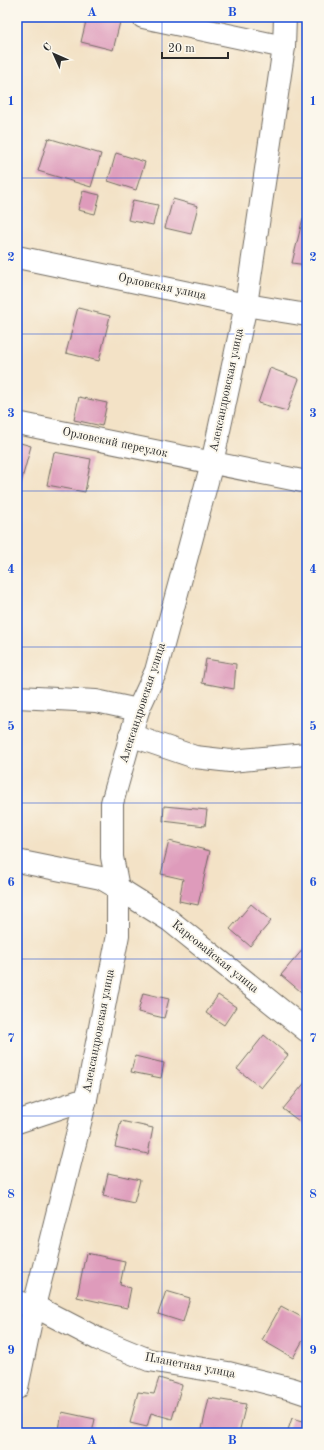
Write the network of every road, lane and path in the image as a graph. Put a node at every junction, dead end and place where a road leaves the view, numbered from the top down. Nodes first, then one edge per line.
1 (143, 17) edge
2 (286, 17) edge
3 (284, 47) junction
4 (17, 257) edge
5 (246, 305) junction
6 (307, 315) edge
7 (17, 423) edge
8 (212, 463) junction
9 (307, 482) edge
10 (17, 696) edge
11 (138, 710) junction
12 (130, 735) junction
13 (307, 754) edge
14 (17, 861) edge
15 (118, 888) junction
16 (307, 1031) edge
17 (86, 1100) junction
18 (17, 1122) edge
19 (26, 1304) edge
20 (17, 1388) edge
21 (307, 1394) edge

1 - 3 street
2 - 3 street, Александровская улица
3 - 5 street, Александровская улица
4 - 5 street, Орловская улица
5 - 6 street, Орловская улица
5 - 8 street, Александровская улица
7 - 8 street, Орловский переулок
8 - 9 street, Орловский переулок
8 - 11 street, Александровская улица
10 - 11 street
11 - 12 street, Александровская улица
12 - 13 street
12 - 15 street, Александровская улица
14 - 15 street, Карсовайская улица
15 - 16 street, Карсовайская улица
15 - 17 street, Александровская улица
17 - 18 street
17 - 19 street, Александровская улица
19 - 20 street, Александровская улица
19 - 21 street, Планетная улица

